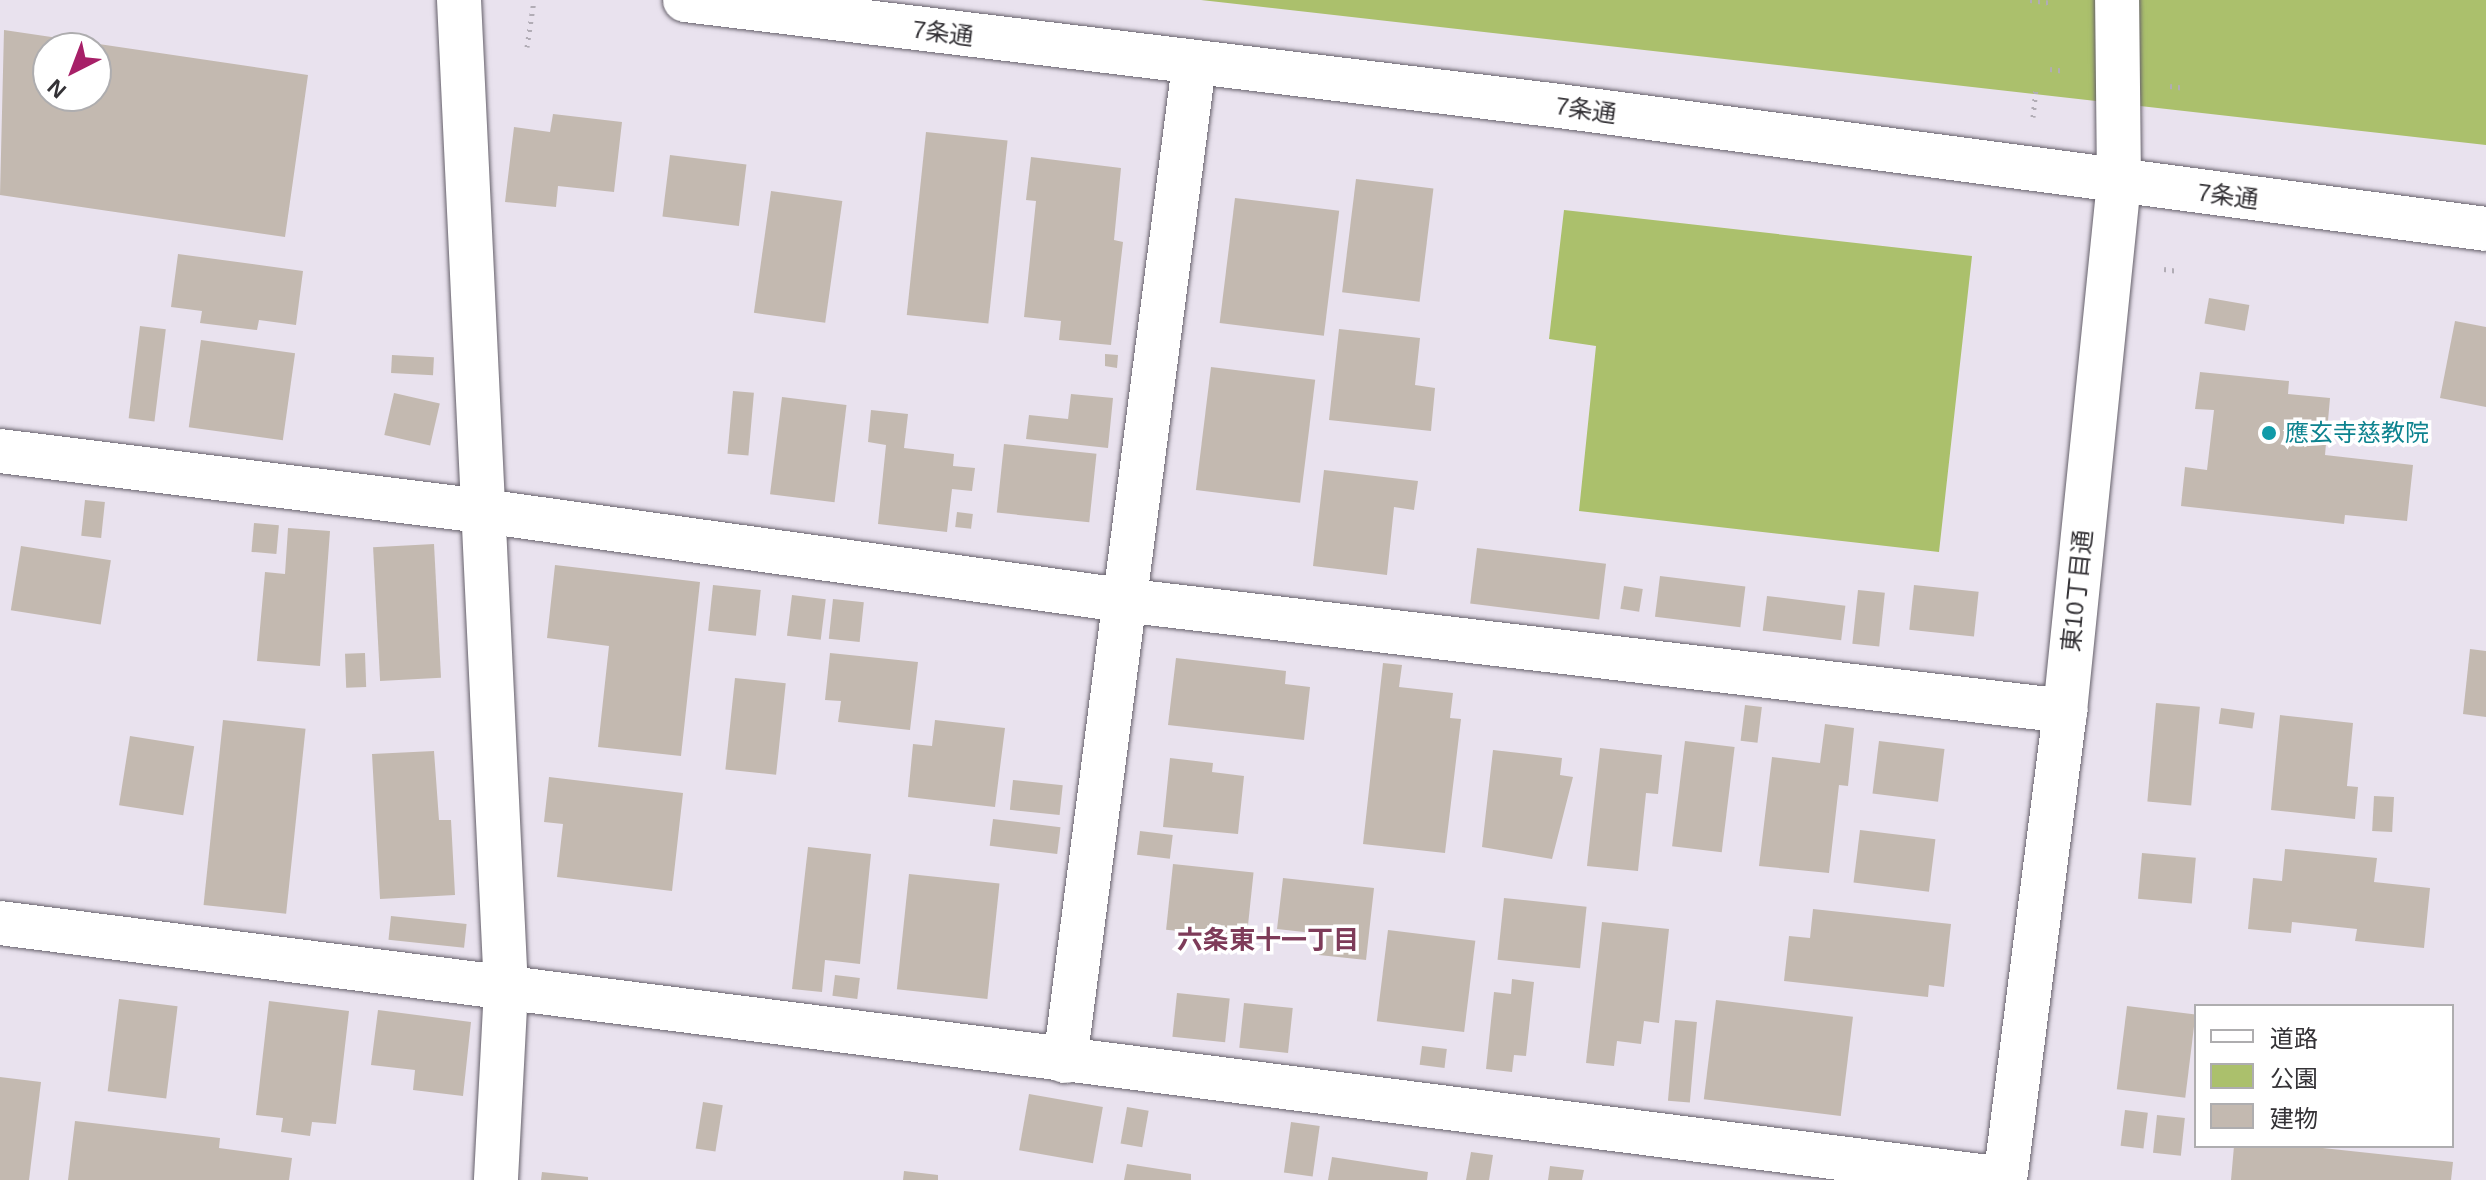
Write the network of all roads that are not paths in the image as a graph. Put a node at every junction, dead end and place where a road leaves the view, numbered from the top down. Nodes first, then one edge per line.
1 (459, 0) edge
2 (685, 0) edge
3 (2117, 0) edge
4 (1194, 65) junction
5 (2119, 182) junction
6 (2486, 229) edge
7 (0, 451) edge
8 (483, 511) junction
9 (1122, 600) junction
10 (2065, 711) junction
11 (0, 923) edge
12 (506, 988) junction
13 (1065, 1061) junction
14 (2005, 1179) edge
15 (496, 1180) edge

1 - 8 street
2 - 4 street, 7条通
3 - 5 street, 東10丁目通
4 - 5 street, 7条通
4 - 9 street
5 - 6 street, 7条通
5 - 10 street, 東10丁目通
7 - 8 street
8 - 9 street
8 - 12 street
9 - 10 street
9 - 13 street
10 - 14 street, 東10丁目通
11 - 12 street
12 - 13 street
12 - 15 street
13 - 14 street

